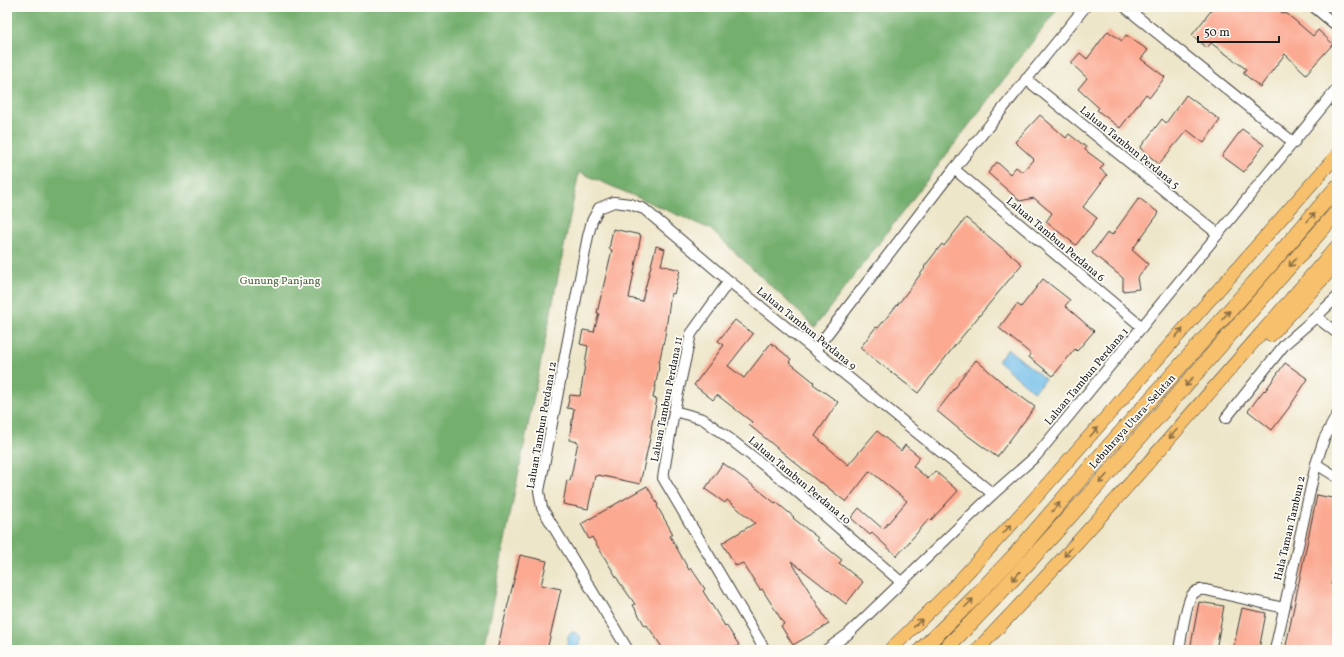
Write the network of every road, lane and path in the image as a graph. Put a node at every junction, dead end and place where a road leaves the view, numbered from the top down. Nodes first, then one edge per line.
1 (1085, 7) edge
2 (1125, 7) edge
3 (1314, 7) edge
4 (1337, 26) edge
5 (1026, 79) junction
6 (1337, 89) edge
7 (1294, 143) junction
8 (1337, 155) edge
9 (954, 169) junction
10 (1337, 187) edge
11 (600, 208) joint
12 (1337, 212) edge
13 (1218, 234) junction
14 (1337, 246) edge
15 (1337, 263) edge
16 (730, 281) junction
17 (1337, 297) edge
18 (1316, 317) junction
19 (1142, 327) junction
20 (1337, 333) edge
21 (815, 350) junction
22 (1233, 365) junction
23 (674, 411) junction
24 (1337, 415) edge
25 (1226, 418) dead end
26 (1316, 464) junction
27 (1337, 478) edge
28 (993, 494) junction
29 (901, 582) junction
30 (1284, 608) junction
31 (628, 650) edge
32 (765, 650) edge
33 (826, 650) edge
34 (890, 650) edge
35 (921, 650) edge
36 (944, 650) edge
37 (977, 650) edge
38 (1178, 650) edge
39 (1275, 650) edge

1 - 5 street
2 - 7 street
3 - 4 street
5 - 9 street
5 - 13 street, Laluan Tambun Perdana 5
6 - 7 street, Laluan Tambun Perdana 1
7 - 13 street, Laluan Tambun Perdana 1
34 -> 8 main road
9 - 19 street, Laluan Tambun Perdana 6
9 - 21 street
35 -> 10 highway, Lebuhraya Utara–Selatan
11 - 16 street, Laluan Tambun Perdana 9
11 - 31 street, Laluan Tambun Perdana 12
12 -> 36 highway, Lebuhraya Utara–Selatan
13 - 19 street, Laluan Tambun Perdana 1
14 - 22 main road
15 - 22 main road
16 - 21 street, Laluan Tambun Perdana 9
16 - 23 street, Laluan Tambun Perdana 11
17 - 18 street
18 - 20 street
18 - 25 street
19 - 28 street, Laluan Tambun Perdana 1
21 - 28 street, Laluan Tambun Perdana 9
22 -> 37 main road
23 - 29 street, Laluan Tambun Perdana 10
23 - 32 street, Laluan Tambun Perdana 11
24 - 26 street, Hala Taman Tambun 2
26 - 27 street
26 - 30 street, Hala Taman Tambun 2
28 - 29 street, Laluan Tambun Perdana 1
29 - 33 street, Laluan Tambun Perdana 1
30 - 38 street
30 - 39 street, Hala Taman Tambun 2

